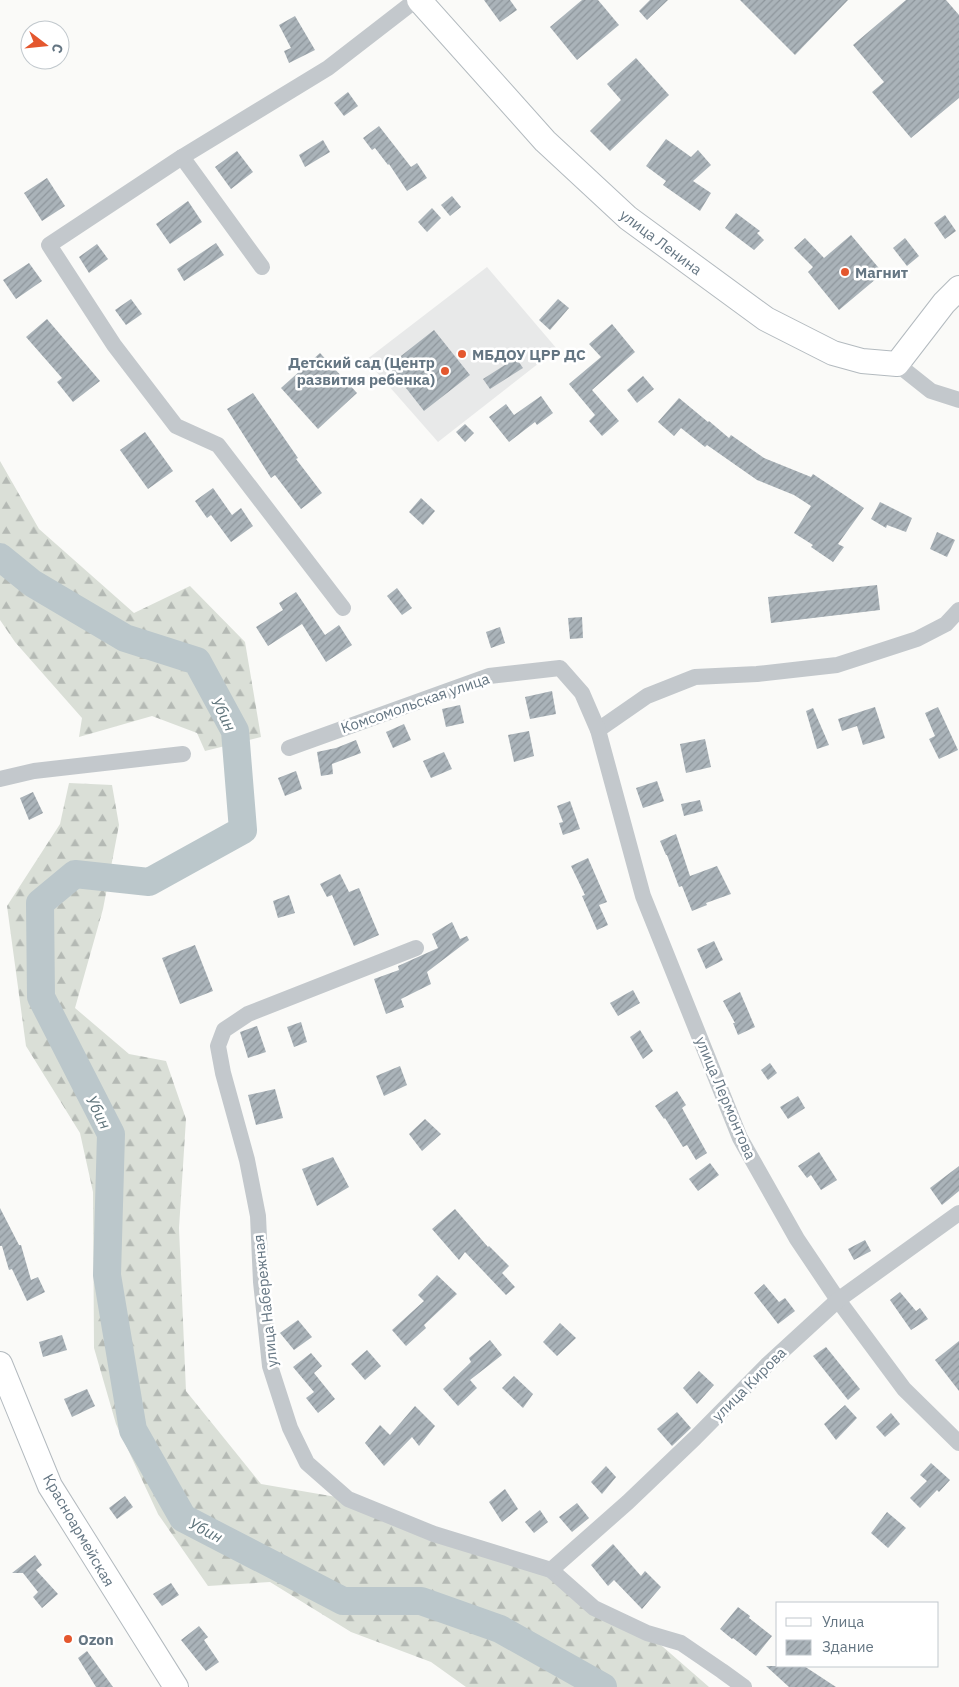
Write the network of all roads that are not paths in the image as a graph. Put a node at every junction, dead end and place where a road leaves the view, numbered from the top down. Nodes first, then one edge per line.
1 (417, 0) edge
2 (182, 156) junction
3 (262, 267) dead end
4 (959, 288) edge
5 (897, 364) junction
6 (959, 400) edge
7 (343, 608) dead end
8 (959, 610) edge
9 (598, 730) junction
10 (288, 748) dead end
11 (182, 754) dead end
12 (0, 779) edge
13 (416, 948) dead end
14 (959, 1213) edge
15 (838, 1300) junction
16 (0, 1364) edge
17 (959, 1443) edge
18 (552, 1570) junction
19 (176, 1687) edge
20 (744, 1687) edge

1 - 2 street
1 - 5 street, улица Ленина
2 - 3 street
2 - 7 street
4 - 5 street
5 - 6 street
8 - 9 street
9 - 10 street, Комсомольская улица
9 - 15 street, улица Лермонтова
11 - 12 street
13 - 18 street, улица Набережная
14 - 15 street, улица Кирова
15 - 17 street, улица Лермонтова
15 - 18 street, улица Кирова
16 - 19 street, Красноармейская
18 - 20 street, улица Набережная

